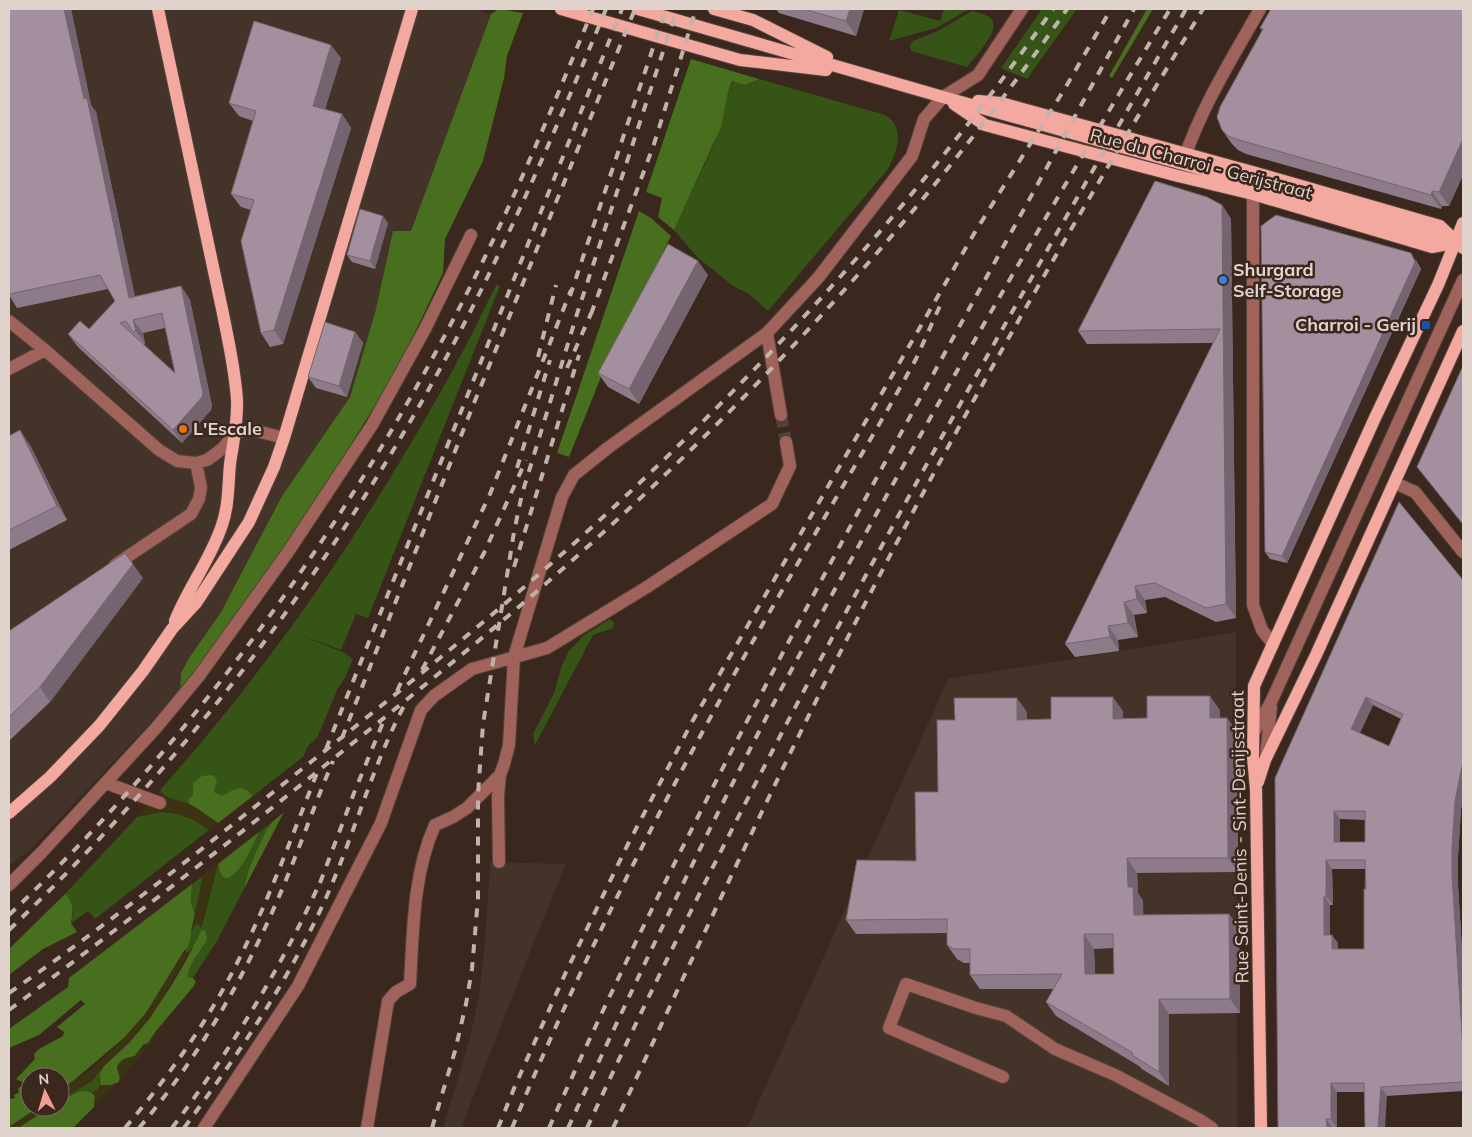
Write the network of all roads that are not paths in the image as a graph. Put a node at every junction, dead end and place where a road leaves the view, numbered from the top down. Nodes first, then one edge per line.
1 (158, 9) edge
2 (412, 9) edge
3 (561, 9) edge
4 (638, 9) edge
5 (714, 9) edge
6 (1260, 9) edge
7 (1016, 10) edge
8 (740, 12) edge
9 (858, 73) junction
10 (944, 97) junction
11 (1184, 158) junction
12 (1178, 176) junction
13 (1253, 194) junction
14 (1463, 223) edge
15 (471, 235) dead end
16 (1459, 245) edge
17 (1463, 280) edge
18 (13, 324) edge
19 (1463, 331) edge
20 (767, 332) junction
21 (45, 350) junction
22 (9, 369) edge
23 (781, 415) tunnel mouth
24 (236, 432) junction
25 (284, 438) junction
26 (786, 442) tunnel mouth
27 (196, 463) junction
28 (1395, 482) junction
29 (1463, 552) edge
30 (108, 570) edge
31 (172, 629) junction
32 (1273, 644) junction
33 (514, 657) junction
34 (1271, 702) junction
35 (1254, 732) junction
36 (1265, 760) junction
37 (500, 775) junction
38 (106, 783) junction
39 (1256, 789) junction
40 (160, 803) dead end
41 (9, 813) edge
42 (499, 862) dead end
43 (9, 885) edge
44 (1003, 1077) dead end
45 (204, 1128) edge
46 (367, 1128) edge
47 (1212, 1128) edge
48 (1261, 1128) edge

1 - 24 main road
2 - 25 main road
3 - 9 main road, Rue du Charroi - Gerijstraat
4 - 9 main road, Rue du Charroi - Gerijstraat
5 - 8 main road, Rue du Charroi - Gerijstraat
6 - 11 street
7 - 10 street
8 - 9 main road, Rue du Charroi - Gerijstraat
9 - 10 main road, Rue du Charroi - Gerijstraat
10 - 11 main road, Rue du Charroi - Gerijstraat
10 - 12 main road, Rue du Charroi - Gerijstraat
10 - 20 street
11 - 12 street
11 - 16 main road, Rue du Charroi - Gerijstraat
12 - 13 main road, Rue du Charroi - Gerijstraat
13 - 16 main road, Rue du Charroi - Gerijstraat
13 - 32 street
14 - 16 main road, Rue Saint-Denis - Sint-Denijsstraat
15 - 38 street
16 - 32 main road, Rue Saint-Denis - Sint-Denijsstraat
17 - 34 street
18 - 21 street
19 - 28 main road
20 - 23 street
20 - 33 street
21 - 22 street
21 - 27 street
24 - 25 street
24 - 27 street
24 - 31 main road
25 - 31 main road
26 - 33 street
27 - 30 street
28 - 29 street
28 - 36 main road
31 - 41 main road
32 - 35 main road, Rue Saint-Denis - Sint-Denijsstraat
33 - 37 street
33 - 45 street
34 - 35 street
34 - 36 street
35 - 39 main road, Rue Saint-Denis - Sint-Denijsstraat
36 - 39 main road
37 - 42 street
37 - 46 street
38 - 40 street
38 - 43 street
39 - 48 main road, Rue Saint-Denis - Sint-Denijsstraat
44 - 47 street

